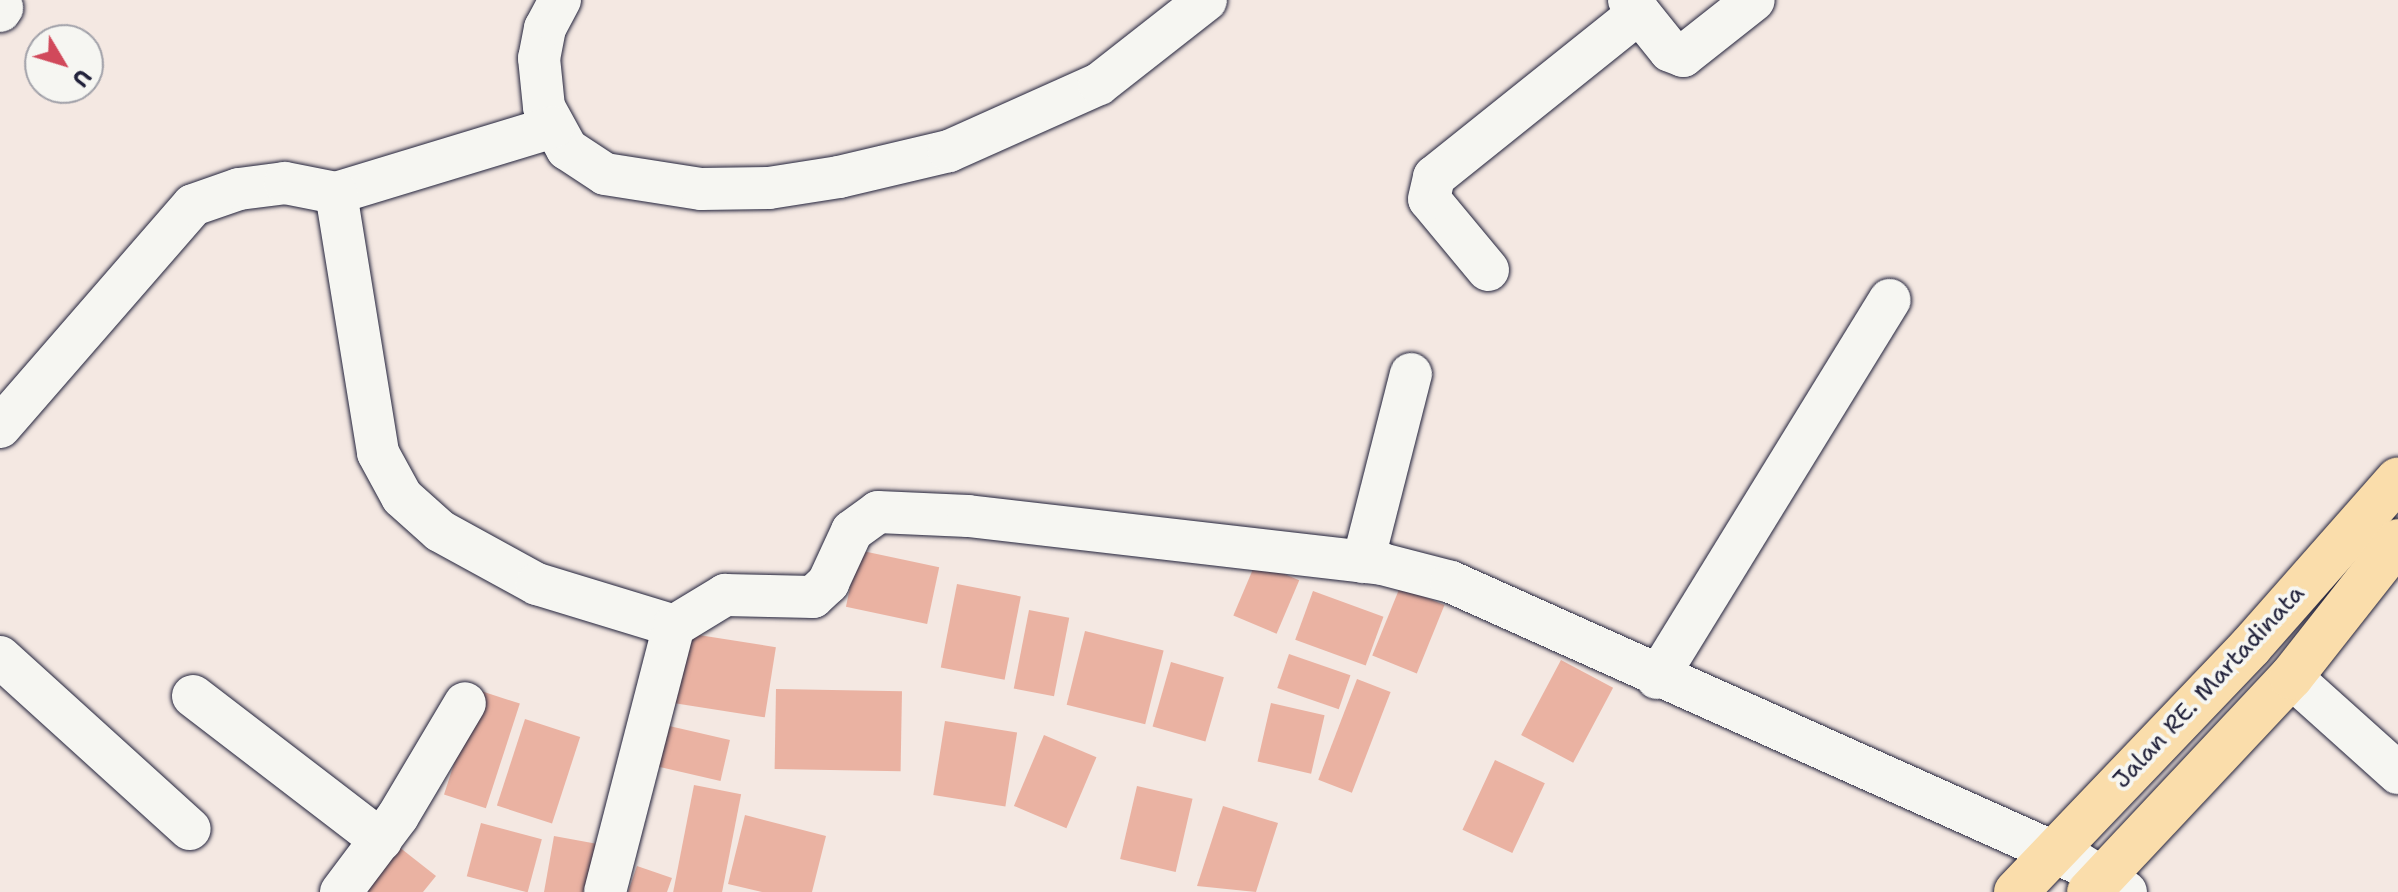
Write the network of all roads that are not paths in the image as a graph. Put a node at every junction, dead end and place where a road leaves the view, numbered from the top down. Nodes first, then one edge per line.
1 (1206, 0) edge
2 (1754, 0) edge
3 (554, 2) edge
4 (1634, 6) edge
5 (553, 127) junction
6 (344, 191) junction
7 (1488, 270) dead end
8 (1890, 300) dead end
9 (1411, 374) dead end
10 (0, 427) edge
11 (2398, 479) edge
12 (2379, 542) edge
13 (1363, 562) junction
14 (674, 626) junction
15 (0, 657) edge
16 (2291, 677) junction
17 (1657, 678) junction
18 (193, 696) dead end
19 (465, 703) dead end
20 (2398, 773) edge
21 (190, 829) dead end
22 (381, 840) junction
23 (2054, 853) junction
24 (2107, 887) edge
25 (341, 892) edge
26 (605, 892) edge
27 (2016, 892) edge

1 - 5 street
2 - 4 street
3 - 5 street
4 - 7 street
5 - 6 street
6 - 10 street
6 - 14 street
8 - 17 street
9 - 13 street
11 - 12 highway, Jalan RE. Martadinata
12 - 16 highway
12 - 23 highway, Jalan RE. Martadinata
13 - 14 street
13 - 17 street
14 - 26 street
15 - 21 street
16 - 20 street
16 - 24 highway
17 - 23 street
18 - 22 street
19 - 22 street
22 - 25 street
23 - 24 street
23 - 27 highway, Jalan RE. Martadinata

